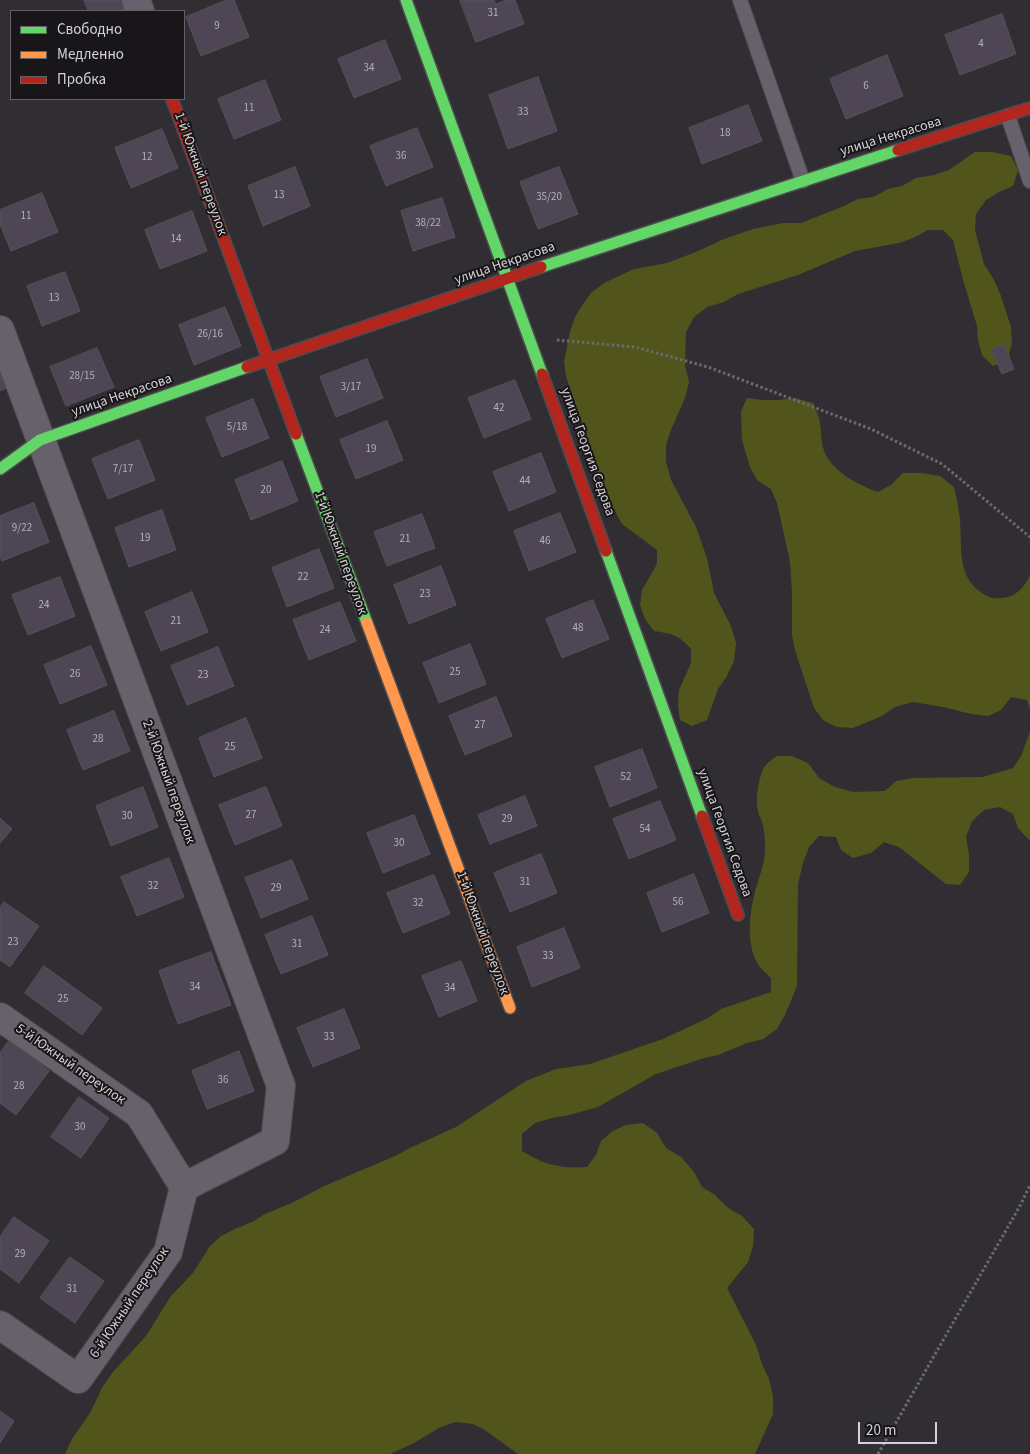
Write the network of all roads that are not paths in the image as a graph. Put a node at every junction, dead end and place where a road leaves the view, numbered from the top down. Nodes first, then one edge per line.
1 (406, 0) edge
2 (740, 0) edge
3 (172, 100) edge
4 (1030, 108) edge
5 (1008, 116) junction
6 (803, 181) junction
7 (1030, 181) edge
8 (508, 278) junction
9 (0, 330) edge
10 (268, 360) junction
11 (40, 440) junction
12 (0, 469) edge
13 (738, 915) dead end
14 (510, 1008) dead end
15 (0, 1017) edge
16 (184, 1187) junction
17 (0, 1325) edge

1 - 8 street, улица Георгия Седова
2 - 6 lane
3 - 10 street, 1-й Южный переулок
4 - 5 street, улица Некрасова
5 - 6 street, улица Некрасова
5 - 7 lane
6 - 8 street, улица Некрасова
8 - 10 street, улица Некрасова
8 - 13 street, улица Георгия Седова
9 - 11 street, 2-й Южный переулок
10 - 11 street, улица Некрасова
10 - 14 street, 1-й Южный переулок
11 - 12 street, улица Некрасова
11 - 16 street, 2-й Южный переулок
15 - 16 street, 5-й Южный переулок
16 - 17 street, 6-й Южный переулок

